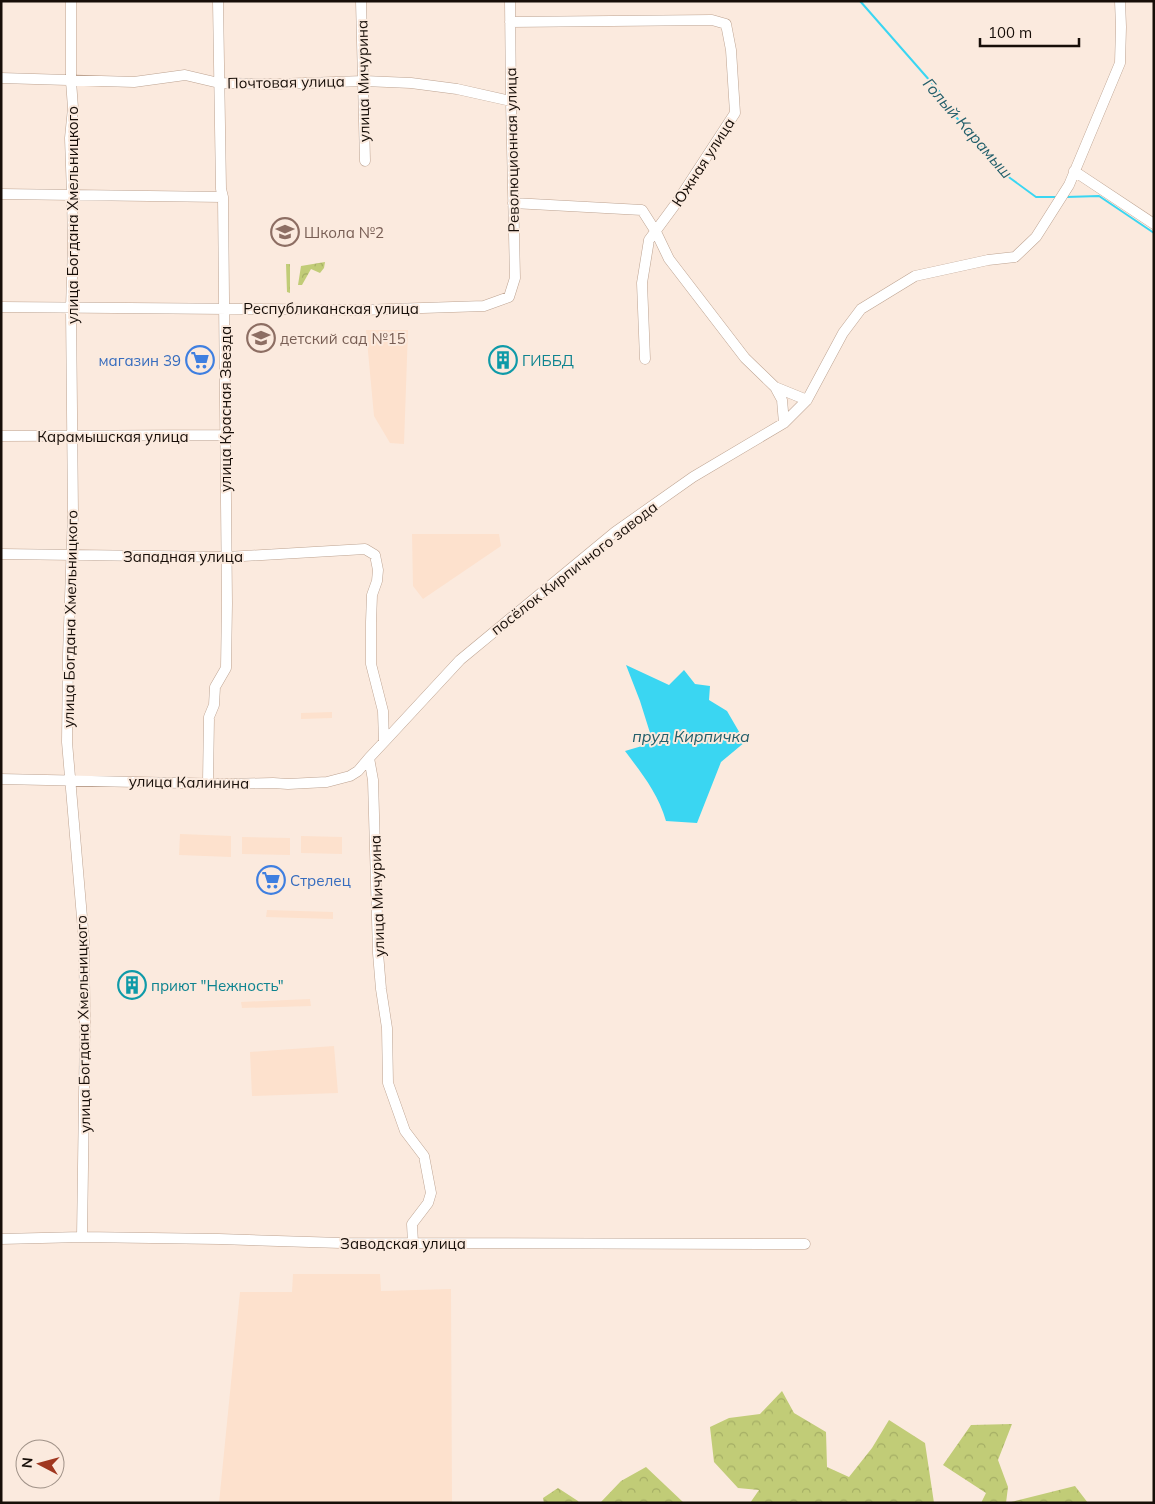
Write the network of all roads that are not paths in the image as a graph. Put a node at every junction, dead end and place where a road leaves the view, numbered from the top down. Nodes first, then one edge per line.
1 (71, 1) edge
2 (218, 1) edge
3 (361, 1) edge
4 (510, 1) edge
5 (1120, 1) edge
6 (510, 22) junction
7 (1, 78) edge
8 (71, 80) junction
9 (364, 81) junction
10 (219, 83) junction
11 (511, 101) junction
12 (365, 161) dead end
13 (1074, 171) junction
14 (1, 194) edge
15 (72, 194) junction
16 (223, 197) junction
17 (513, 203) junction
18 (1154, 224) edge
19 (656, 232) junction
20 (509, 297) joint
21 (1, 307) edge
22 (71, 308) junction
23 (225, 309) junction
24 (645, 359) dead end
25 (775, 387) junction
26 (807, 400) junction
27 (784, 423) junction
28 (72, 435) junction
29 (225, 435) junction
30 (1, 436) edge
31 (1, 554) edge
32 (71, 555) junction
33 (227, 557) junction
34 (384, 742) junction
35 (369, 758) junction
36 (1, 779) edge
37 (71, 779) junction
38 (208, 782) junction
39 (82, 1237) junction
40 (1, 1239) edge
41 (413, 1243) junction
42 (805, 1244) dead end

1 - 8 street, улица Богдана Хмельницкого
2 - 10 street, улица Красная Звезда
3 - 9 street, улица Мичурина
4 - 6 street, Революционная улица
5 - 13 street, посёлок Кирпичного завода
6 - 11 street, Революционная улица
6 - 19 street, Южная улица
7 - 8 street, Почтовая улица
8 - 10 street, Почтовая улица
8 - 15 street, улица Богдана Хмельницкого
9 - 10 street, Почтовая улица
9 - 11 street, Почтовая улица
9 - 12 street, улица Мичурина
10 - 16 street, улица Красная Звезда
11 - 17 street, Революционная улица
13 - 18 street
13 - 26 street, посёлок Кирпичного завода
14 - 15 street
15 - 16 street
15 - 22 street, улица Богдана Хмельницкого
16 - 23 street, улица Красная Звезда
17 - 19 street
17 - 20 street, Революционная улица
19 - 24 street, Южная улица
19 - 25 street
20 - 23 street, Республиканская улица
21 - 22 street, Республиканская улица
22 - 23 street, Республиканская улица
22 - 28 street, улица Богдана Хмельницкого
23 - 29 street, улица Красная Звезда
25 - 26 street
25 - 27 street
26 - 27 street, посёлок Кирпичного завода
27 - 34 street, посёлок Кирпичного завода
28 - 29 street, Карамышская улица
28 - 30 street, Карамышская улица
28 - 32 street, улица Богдана Хмельницкого
29 - 33 street, улица Красная Звезда
31 - 32 street, Западная улица
32 - 33 street, Западная улица
32 - 37 street, улица Богдана Хмельницкого
33 - 34 street, Западная улица
33 - 38 street, улица Красная Звезда
34 - 35 street
35 - 38 street, улица Калинина
35 - 41 street, улица Мичурина
36 - 37 street, улица Калинина
37 - 38 street, улица Калинина
37 - 39 street, улица Богдана Хмельницкого
39 - 40 street, Заводская улица
39 - 41 street, Заводская улица
41 - 42 street, Заводская улица

